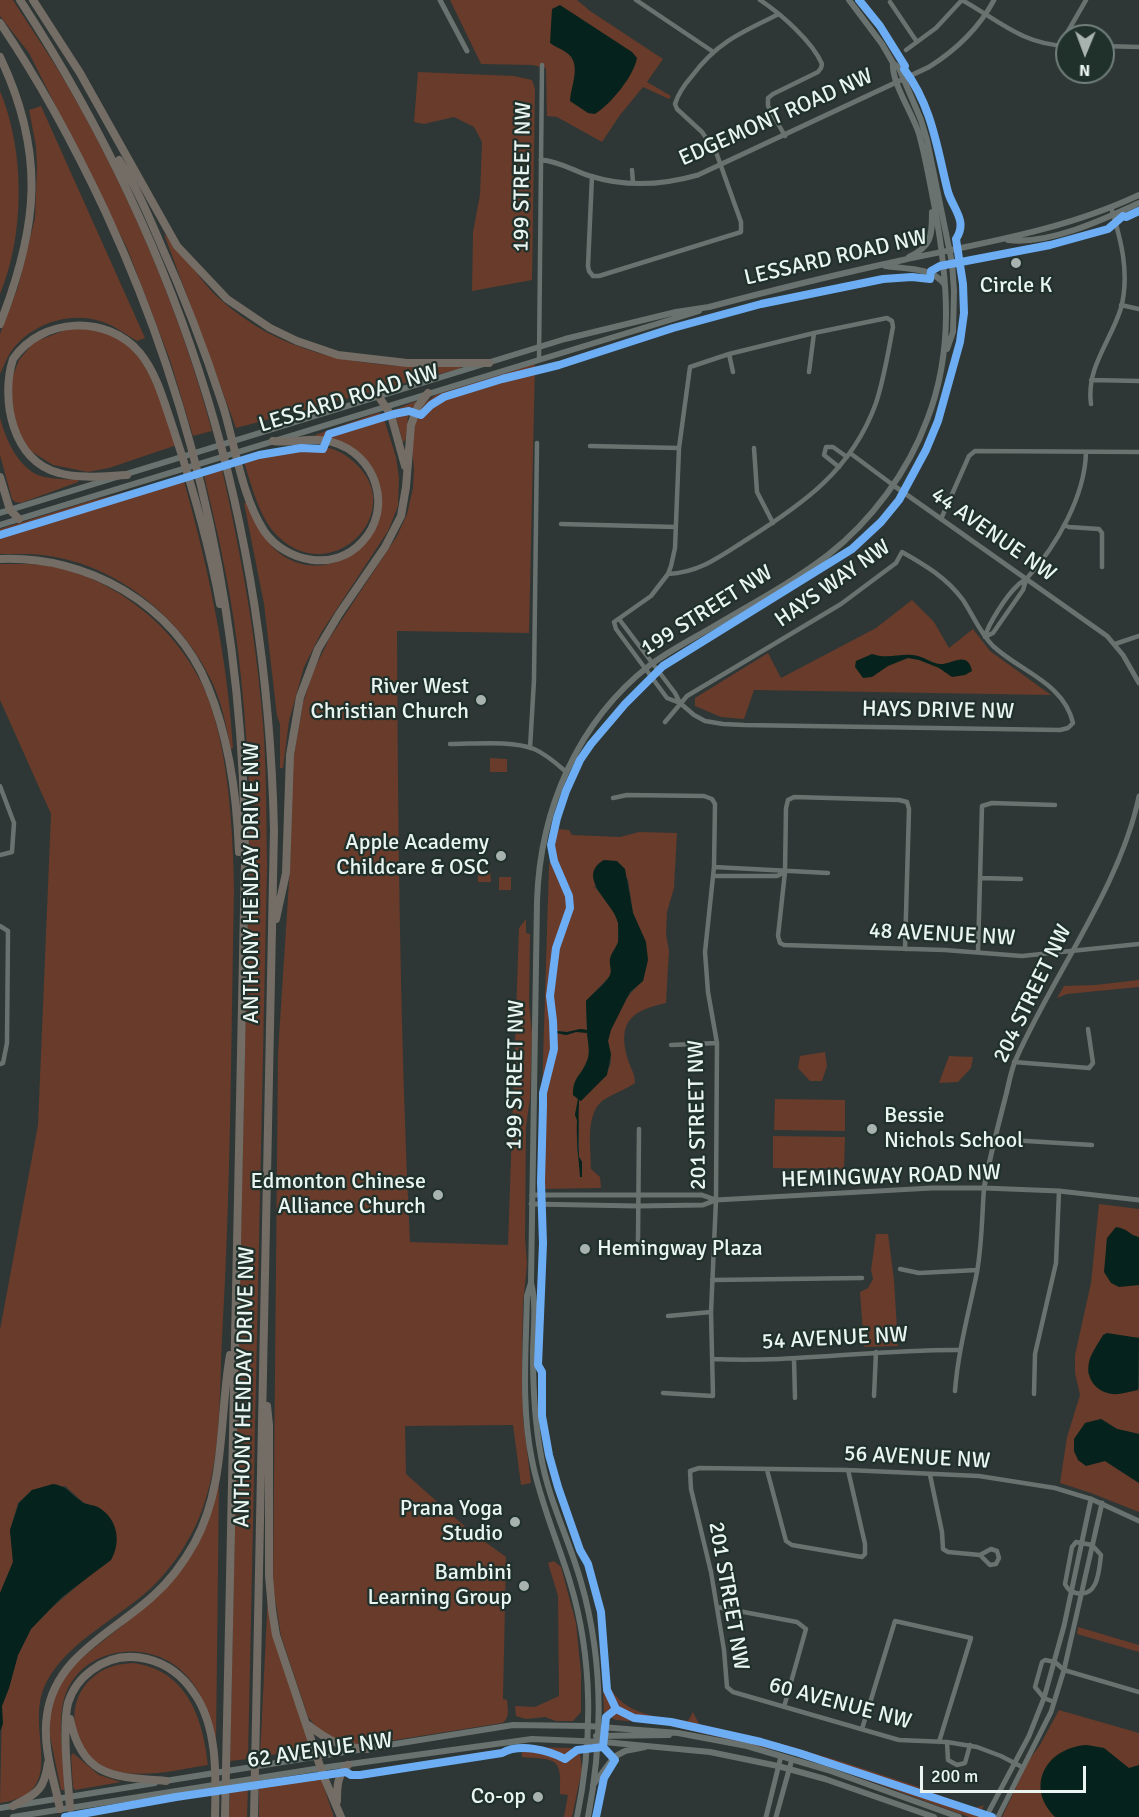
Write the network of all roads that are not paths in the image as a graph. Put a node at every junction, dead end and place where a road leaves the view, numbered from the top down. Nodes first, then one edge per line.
1 (20, 0) edge
2 (33, 0) edge
3 (440, 0) edge
4 (636, 0) edge
5 (760, 0) edge
6 (849, 0) edge
7 (962, 0) edge
8 (994, 0) edge
9 (1086, 0) edge
10 (890, 1) edge
11 (779, 14) junction
12 (987, 14) junction
13 (0, 24) edge
14 (1072, 24) edge
15 (917, 42) junction
16 (1055, 45) edge
17 (1115, 46) edge
18 (1139, 47) edge
19 (906, 50) dead end
20 (466, 51) dead end
21 (712, 51) junction
22 (0, 57) edge
23 (542, 65) dead end
24 (900, 80) junction
25 (95, 126) junction
26 (785, 136) junction
27 (541, 160) junction
28 (721, 164) junction
29 (632, 170) dead end
30 (592, 176) junction
31 (633, 183) junction
32 (932, 193) junction
33 (1139, 195) edge
34 (1139, 203) edge
35 (1111, 207) junction
36 (1113, 215) junction
37 (1007, 240) junction
38 (946, 252) junction
39 (901, 261) junction
40 (882, 265) junction
41 (946, 288) junction
42 (1121, 305) junction
43 (709, 307) junction
44 (1139, 309) edge
45 (0, 324) edge
46 (814, 333) junction
47 (539, 347) junction
48 (729, 354) junction
49 (945, 355) junction
50 (539, 360) junction
51 (489, 363) junction
52 (734, 372) dead end
53 (809, 372) dead end
54 (1091, 380) junction
55 (1139, 381) edge
56 (428, 393) junction
57 (380, 397) junction
58 (1091, 404) dead end
59 (387, 406) junction
60 (273, 441) junction
61 (537, 443) dead end
62 (590, 446) dead end
63 (679, 448) junction
64 (754, 448) dead end
65 (1086, 452) junction
66 (1139, 452) edge
67 (848, 455) junction
68 (839, 467) junction
69 (127, 475) junction
70 (0, 477) edge
71 (893, 485) junction
72 (406, 487) junction
73 (10, 510) junction
74 (0, 513) edge
75 (19, 519) junction
76 (941, 519) junction
77 (773, 523) junction
78 (561, 524) dead end
79 (0, 525) edge
80 (1064, 525) junction
81 (676, 527) junction
82 (0, 559) edge
83 (1102, 567) dead end
84 (668, 574) junction
85 (1026, 580) junction
86 (616, 621) junction
87 (1139, 636) edge
88 (985, 637) junction
89 (1114, 644) junction
90 (652, 663) junction
91 (235, 668) junction
92 (645, 669) junction
93 (1139, 683) edge
94 (680, 703) junction
95 (665, 722) dead end
96 (450, 744) dead end
97 (530, 748) junction
98 (566, 771) junction
99 (0, 786) edge
100 (613, 798) dead end
101 (1139, 800) edge
102 (1055, 805) dead end
103 (0, 855) edge
104 (714, 867) junction
105 (785, 872) junction
106 (828, 873) dead end
107 (713, 876) junction
108 (981, 878) junction
109 (1021, 879) dead end
110 (244, 911) junction
111 (0, 926) edge
112 (272, 940) junction
113 (1139, 944) edge
114 (905, 949) junction
115 (1072, 951) junction
116 (978, 952) junction
117 (0, 996) edge
118 (7, 996) junction
119 (1088, 1029) dead end
120 (717, 1043) junction
121 (672, 1045) dead end
122 (1014, 1062) junction
123 (1, 1063) edge
124 (639, 1129) dead end
125 (994, 1139) junction
126 (1092, 1145) dead end
127 (984, 1188) junction
128 (1059, 1191) junction
129 (532, 1195) junction
130 (638, 1195) junction
131 (716, 1200) junction
132 (1139, 1200) edge
133 (531, 1204) junction
134 (638, 1206) junction
135 (638, 1241) dead end
136 (900, 1269) dead end
137 (977, 1270) junction
138 (862, 1278) dead end
139 (712, 1280) junction
140 (531, 1283) junction
141 (711, 1312) junction
142 (668, 1316) dead end
143 (235, 1331) junction
144 (960, 1350) junction
145 (876, 1352) junction
146 (713, 1359) junction
147 (794, 1359) junction
148 (263, 1376) junction
149 (955, 1391) dead end
150 (663, 1393) dead end
151 (1034, 1394) dead end
152 (874, 1396) dead end
153 (795, 1398) dead end
154 (767, 1470) junction
155 (848, 1470) junction
156 (689, 1474) joint
157 (930, 1474) junction
158 (1091, 1499) junction
159 (1102, 1503) junction
160 (1139, 1521) edge
161 (1082, 1543) junction
162 (1092, 1545) junction
163 (980, 1555) dead end
164 (1071, 1592) junction
165 (1082, 1594) junction
166 (717, 1607) junction
167 (1055, 1662) junction
168 (1064, 1670) junction
169 (727, 1687) joint
170 (1139, 1692) edge
171 (1044, 1698) junction
172 (1054, 1702) junction
173 (68, 1704) junction
174 (784, 1707) junction
175 (307, 1724) junction
176 (588, 1726) junction
177 (598, 1726) junction
178 (862, 1729) junction
179 (678, 1733) junction
180 (598, 1739) junction
181 (587, 1741) junction
182 (939, 1742) junction
183 (947, 1742) junction
184 (652, 1745) junction
185 (970, 1745) junction
186 (367, 1749) junction
187 (48, 1756) junction
188 (781, 1756) junction
189 (317, 1757) junction
190 (792, 1759) junction
191 (1013, 1762) junction
192 (348, 1765) junction
193 (778, 1766) junction
194 (1022, 1767) junction
195 (321, 1768) junction
196 (789, 1769) junction
197 (166, 1781) junction
198 (593, 1785) junction
199 (69, 1797) junction
200 (57, 1798) junction
201 (337, 1804) junction
202 (13, 1806) junction
203 (0, 1808) edge
204 (70, 1808) junction
205 (60, 1809) junction
206 (13, 1817) edge
207 (216, 1817) edge
208 (225, 1817) edge
209 (254, 1817) edge
210 (341, 1817) edge
211 (577, 1817) edge
212 (588, 1817) edge
213 (766, 1817) edge
214 (776, 1817) edge
215 (934, 1817) edge
216 (959, 1817) edge
217 (986, 1817) edge
218 (998, 1817) edge

1 - 25 highway, ANTHONY HENDAY DRIVE NW
2 - 51 highway
3 - 20 street
4 - 21 street
5 - 11 street
6 - 24 main road, 199 STREET NW
7 - 12 street
7 - 15 street
8 - 12 street, EDGEMONT ROAD NW
9 - 14 street
10 - 15 street
11 - 21 street
11 - 26 street
12 - 16 street
12 - 24 street, EDGEMONT ROAD NW
13 - 91 highway, ANTHONY HENDAY DRIVE NW
15 - 19 street
17 - 18 street
21 - 28 street
22 - 45 highway
23 - 27 street, 199 STREET NW
24 - 26 street, EDGEMONT ROAD NW
24 - 32 main road, 199 STREET NW
24 - 38 main road, 199 STREET NW
25 - 60 highway
25 - 112 highway, ANTHONY HENDAY DRIVE NW
26 - 28 street, EDGEMONT ROAD NW
27 - 30 street, EDGEMONT ROAD NW
27 - 47 street, 199 STREET NW
28 - 30 street
28 - 31 street, EDGEMONT ROAD NW
29 - 31 street
30 - 31 street, EDGEMONT ROAD NW
32 - 38 main road, 199 STREET NW
32 - 39 main road
33 - 35 main road, LESSARD ROAD NW
34 - 36 main road, LESSARD ROAD NW
35 - 36 street
35 - 37 main road, LESSARD ROAD NW
36 - 37 main road, LESSARD ROAD NW
36 - 42 street
37 - 38 main road, LESSARD ROAD NW
38 - 39 main road, LESSARD ROAD NW
38 - 41 main road, 199 STREET NW
38 - 49 main road, 199 STREET NW
39 - 40 main road, LESSARD ROAD NW
40 - 41 main road
40 - 43 main road, LESSARD ROAD NW
41 - 49 main road, 199 STREET NW
42 - 44 street
42 - 54 street
43 - 47 main road, LESSARD ROAD NW
43 - 50 main road, LESSARD ROAD NW
46 - 48 street
46 - 53 street
46 - 67 street
47 - 50 street, 199 STREET NW
47 - 51 main road, LESSARD ROAD NW
48 - 52 street
48 - 63 street
49 - 71 main road, 199 STREET NW
50 - 56 main road, LESSARD ROAD NW
51 - 57 main road, LESSARD ROAD NW
54 - 55 street
54 - 58 street
56 - 59 main road, LESSARD ROAD NW
56 - 72 highway
57 - 59 highway
57 - 69 main road, LESSARD ROAD NW
59 - 60 main road, LESSARD ROAD NW
59 - 72 highway
60 - 75 main road, LESSARD ROAD NW
61 - 97 street
62 - 63 street
63 - 81 street
64 - 77 street
65 - 66 street
65 - 76 street
65 - 80 street
67 - 68 street
67 - 68 street
67 - 71 street, 44 AVENUE NW
68 - 77 street
69 - 73 main road, LESSARD ROAD NW
69 - 91 highway
70 - 73 highway
71 - 76 street, 44 AVENUE NW
71 - 90 main road, 199 STREET NW
72 - 112 highway
73 - 74 main road, LESSARD ROAD NW
73 - 75 highway
75 - 79 main road, LESSARD ROAD NW
76 - 85 street, 44 AVENUE NW
77 - 84 street
78 - 81 street
80 - 83 street
80 - 85 street
81 - 84 street
82 - 110 highway
84 - 86 street
85 - 88 street
85 - 89 street, 44 AVENUE NW
86 - 90 street, HAYS DRIVE NW
86 - 92 street, HAYS DRIVE NW
87 - 89 street
88 - 94 street, HAYS WAY NW
88 - 94 street, HAYS DRIVE NW
89 - 93 street
90 - 92 main road, 199 STREET NW
90 - 94 street, HAYS DRIVE NW
91 - 110 highway, ANTHONY HENDAY DRIVE NW
92 - 94 street, HAYS DRIVE NW
92 - 98 main road, 199 STREET NW
94 - 95 street
96 - 97 street
97 - 98 street
98 - 129 main road, 199 STREET NW
99 - 103 street
100 - 104 street, 201 STREET NW
101 - 115 street, 204 STREET NW
102 - 108 street
104 - 105 street
104 - 107 street, 201 STREET NW
105 - 106 street
105 - 107 street
105 - 114 street, 48 AVENUE NW
105 - 114 street
107 - 120 street, 201 STREET NW
108 - 109 street
108 - 116 street
110 - 143 highway, ANTHONY HENDAY DRIVE NW
111 - 118 street
112 - 148 highway, ANTHONY HENDAY DRIVE NW
113 - 115 street, 48 AVENUE NW
114 - 116 street, 48 AVENUE NW
115 - 116 street, 48 AVENUE NW
115 - 122 street, 204 STREET NW
117 - 118 street
118 - 123 street
119 - 122 street
120 - 121 street
120 - 131 street, 201 STREET NW
122 - 125 street, 204 STREET NW
124 - 130 street
125 - 126 street
125 - 127 street, 204 STREET NW
127 - 128 street, HEMINGWAY ROAD NW
127 - 131 street, HEMINGWAY ROAD NW
127 - 137 street, 204 STREET NW
128 - 132 street, HEMINGWAY ROAD NW
128 - 151 street
129 - 130 street, HEMINGWAY ROAD NW
129 - 133 main road, 199 STREET NW
130 - 131 street, HEMINGWAY ROAD NW
130 - 134 street
131 - 134 street, HEMINGWAY ROAD NW
131 - 139 street, 201 STREET NW
133 - 134 street, HEMINGWAY ROAD NW
133 - 140 main road, 199 STREET NW
134 - 135 street
136 - 137 street
137 - 144 street, 204 STREET NW
138 - 139 street
139 - 141 street, 201 STREET NW
140 - 176 main road, 199 STREET NW
140 - 177 main road, 199 STREET NW
141 - 142 street
141 - 146 street, 201 STREET NW
143 - 187 highway
143 - 208 highway, ANTHONY HENDAY DRIVE NW
144 - 145 street, 54 AVENUE NW
144 - 149 street, 204 STREET NW
145 - 147 street, 54 AVENUE NW
145 - 152 street
146 - 147 street, 54 AVENUE NW
146 - 150 street, 201 STREET NW
147 - 153 street
148 - 175 highway
148 - 209 highway, ANTHONY HENDAY DRIVE NW
154 - 155 street, 56 AVENUE NW
154 - 155 street
154 - 156 street, 56 AVENUE NW
155 - 157 street, 56 AVENUE NW
156 - 166 street, 201 STREET NW
157 - 158 street, 56 AVENUE NW
157 - 163 street
158 - 159 street, 56 AVENUE NW
158 - 161 street
159 - 160 street, 56 AVENUE NW
159 - 162 street
161 - 162 street
161 - 164 street
161 - 164 street
162 - 165 street
162 - 165 street
164 - 165 street
164 - 167 street
165 - 168 street
166 - 169 street, 201 STREET NW
166 - 174 street
167 - 168 street
167 - 171 street
167 - 171 street
168 - 170 street
168 - 172 street
169 - 174 street, 60 AVENUE NW
171 - 172 street
171 - 191 street
172 - 194 street
173 - 197 highway
173 - 199 highway
173 - 207 highway
174 - 178 street, 60 AVENUE NW
175 - 186 highway
175 - 189 highway
176 - 177 main road, 62 AVENUE NW
176 - 181 main road, 199 STREET NW
176 - 186 main road, 62 AVENUE NW
177 - 179 main road
177 - 180 main road, 199 STREET NW
178 - 182 street, 60 AVENUE NW
178 - 182 street
179 - 180 main road
179 - 188 main road
180 - 181 main road
180 - 184 main road
180 - 198 main road, 199 STREET NW
181 - 192 main road, 62 AVENUE NW
181 - 211 main road, 199 STREET NW
182 - 183 street, 60 AVENUE NW
183 - 185 street, 60 AVENUE NW
183 - 185 street
184 - 193 main road
184 - 198 main road
185 - 191 street, 60 AVENUE NW
186 - 189 main road, 62 AVENUE NW
187 - 200 highway
187 - 202 highway
188 - 190 main road
188 - 193 street
189 - 195 highway
189 - 197 main road, 62 AVENUE NW
190 - 196 street
190 - 216 main road
191 - 194 street, 60 AVENUE NW
191 - 217 street
192 - 195 main road, 62 AVENUE NW
192 - 201 highway
193 - 196 main road
193 - 213 street
194 - 218 street
195 - 201 highway
195 - 204 main road, 62 AVENUE NW
196 - 214 street
196 - 215 main road
197 - 199 main road, 62 AVENUE NW
198 - 212 main road, 199 STREET NW
199 - 200 main road, 62 AVENUE NW
199 - 204 highway
200 - 202 main road, 62 AVENUE NW
200 - 205 highway
201 - 210 highway
202 - 203 main road, 62 AVENUE NW
204 - 205 main road, 62 AVENUE NW
205 - 206 main road, 62 AVENUE NW

